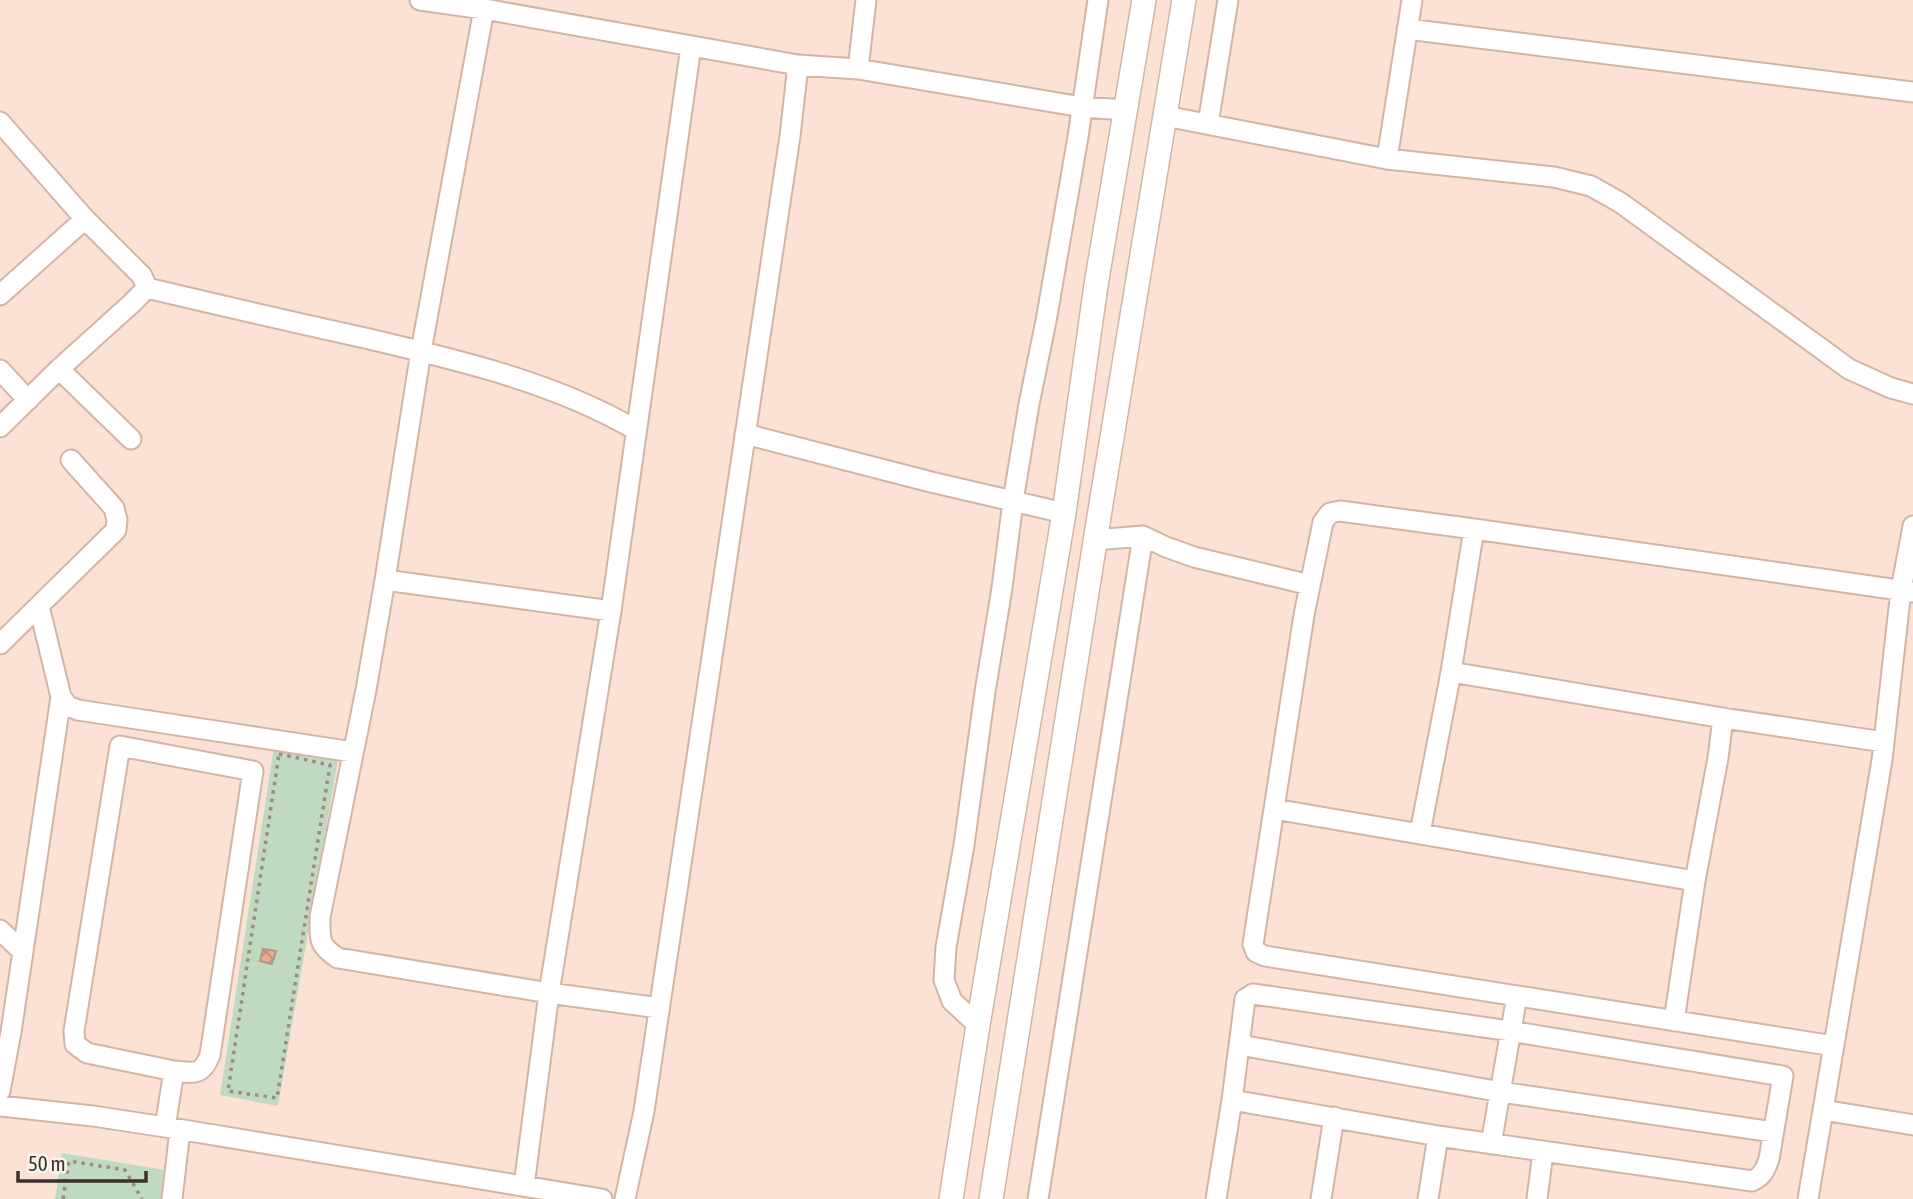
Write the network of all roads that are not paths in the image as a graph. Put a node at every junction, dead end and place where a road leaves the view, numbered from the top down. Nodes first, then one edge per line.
1 (420, 0) edge
2 (866, 0) edge
3 (1098, 0) edge
4 (1144, 0) edge
5 (1184, 0) edge
6 (1228, 0) edge
7 (1412, 0) edge
8 (484, 9) junction
9 (1407, 29) junction
10 (691, 47) junction
11 (799, 65) junction
12 (858, 69) junction
13 (1913, 92) edge
14 (1082, 107) junction
15 (1126, 110) junction
16 (1165, 116) junction
17 (0, 122) edge
18 (1208, 124) junction
19 (1387, 159) junction
20 (85, 219) junction
21 (147, 288) junction
22 (0, 295) edge
23 (421, 351) junction
24 (59, 369) junction
25 (0, 370) edge
26 (1913, 394) edge
27 (28, 400) junction
28 (0, 427) edge
29 (636, 430) junction
30 (744, 434) junction
31 (131, 439) dead end
32 (71, 460) dead end
33 (1013, 501) junction
34 (1065, 513) junction
35 (1913, 526) edge
36 (1474, 529) junction
37 (1143, 536) junction
38 (1095, 540) junction
39 (385, 580) junction
40 (1310, 584) junction
41 (1907, 591) edge
42 (38, 606) junction
43 (611, 611) junction
44 (0, 644) edge
45 (1451, 671) junction
46 (61, 697) junction
47 (1723, 718) junction
48 (1884, 742) junction
49 (354, 752) junction
50 (1273, 809) junction
51 (1420, 833) junction
52 (1695, 881) junction
53 (0, 930) edge
54 (23, 951) junction
55 (550, 993) junction
56 (1517, 996) junction
57 (659, 1008) junction
58 (1674, 1021) junction
59 (978, 1025) junction
60 (1510, 1031) junction
61 (1240, 1045) junction
62 (1834, 1046) junction
63 (174, 1071) junction
64 (0, 1086) edge
65 (1501, 1092) junction
66 (1232, 1100) junction
67 (0, 1106) edge
68 (1823, 1110) junction
69 (1334, 1117) junction
70 (1913, 1125) edge
71 (172, 1129) junction
72 (1773, 1132) junction
73 (1438, 1136) junction
74 (1491, 1144) junction
75 (1544, 1152) junction
76 (524, 1186) junction
77 (172, 1199) edge
78 (602, 1199) edge
79 (625, 1199) edge
80 (951, 1199) edge
81 (990, 1199) edge
82 (1038, 1199) edge
83 (1216, 1199) edge
84 (1321, 1199) edge
85 (1428, 1199) edge
86 (1537, 1199) edge
87 (1808, 1199) edge

1 - 8 street
2 - 12 street
3 - 14 street
4 - 15 main road
5 - 16 main road
6 - 18 street
7 - 9 street
8 - 10 street
8 - 23 street
9 - 13 street
9 - 19 street
10 - 11 street
10 - 29 street
11 - 12 street
11 - 30 street
12 - 14 street
14 - 15 street
14 - 33 street
15 - 16 main road
15 - 34 main road
16 - 18 street
16 - 38 main road
17 - 20 street
18 - 19 street
19 - 26 street
20 - 21 street
20 - 22 street
21 - 23 street
21 - 24 street
23 - 29 street
23 - 39 street
24 - 27 street
24 - 31 street
25 - 27 street
27 - 28 street
29 - 43 street
30 - 33 street
30 - 57 street
32 - 42 street
33 - 34 street
33 - 59 street
34 - 59 main road
35 - 41 street
36 - 40 street
36 - 41 street
36 - 45 street
37 - 38 street
37 - 40 street
37 - 82 street
38 - 81 main road
39 - 43 street
39 - 49 street
40 - 50 street
41 - 48 street
42 - 44 street
42 - 46 street
43 - 55 street
45 - 47 street
45 - 51 street
46 - 49 street
46 - 54 street
47 - 48 street
47 - 52 street
48 - 62 street
49 - 55 street
50 - 51 street
50 - 56 street
51 - 52 street
52 - 58 street
53 - 54 street
54 - 64 street
55 - 57 street
55 - 76 street
56 - 58 street
56 - 60 street
57 - 79 street
58 - 62 street
59 - 80 main road
60 - 61 street
60 - 65 street
60 - 72 street
61 - 65 street
61 - 66 street
62 - 68 street
63 - 63 street
63 - 71 street
65 - 72 street
65 - 74 street
66 - 69 street
66 - 83 street
67 - 71 street
68 - 70 street
68 - 87 street
69 - 73 street
69 - 84 street
71 - 76 street
71 - 77 street
72 - 75 street
73 - 74 street
73 - 85 street
74 - 75 street
75 - 86 street
76 - 78 street

